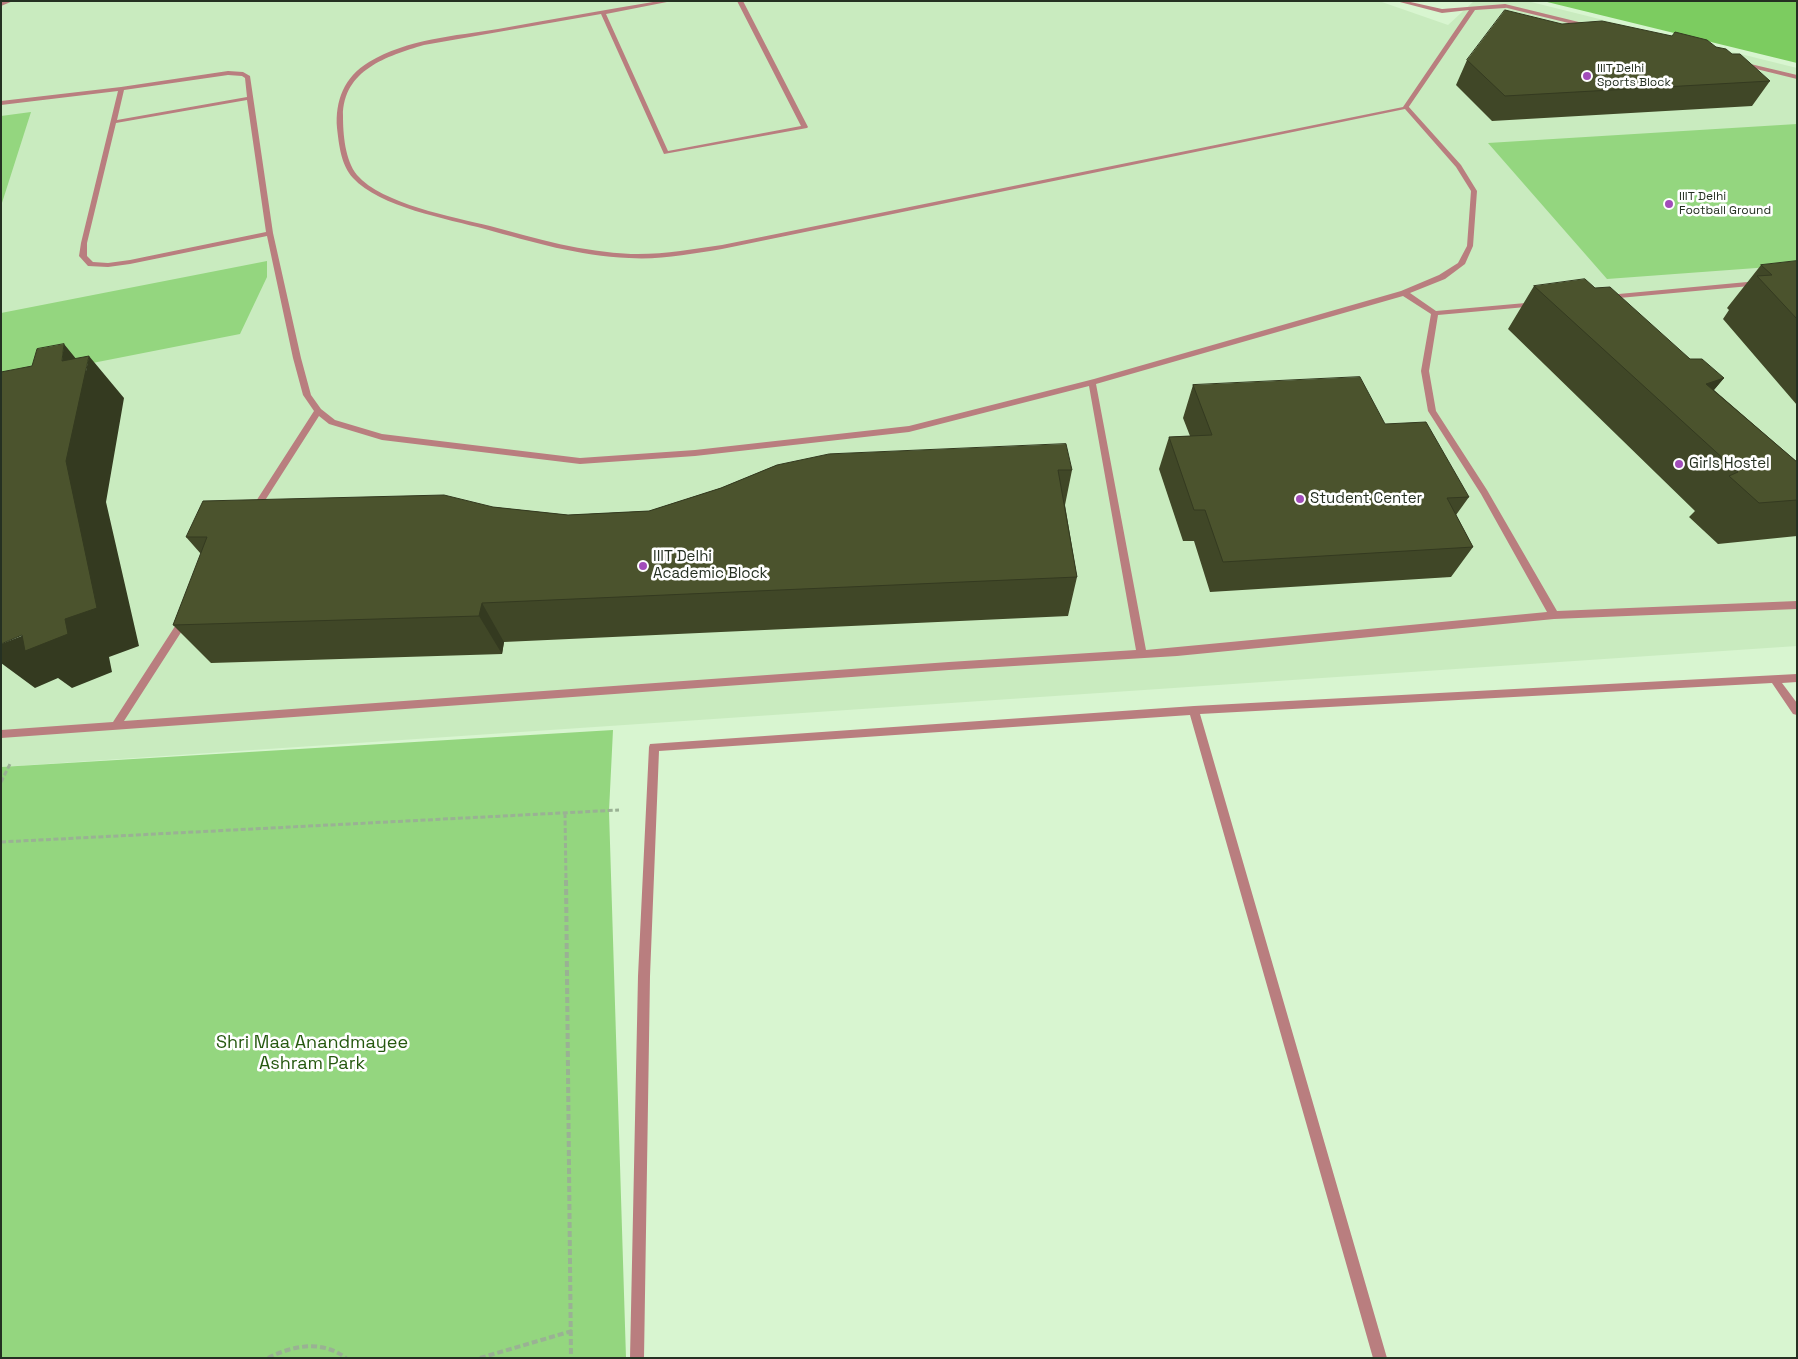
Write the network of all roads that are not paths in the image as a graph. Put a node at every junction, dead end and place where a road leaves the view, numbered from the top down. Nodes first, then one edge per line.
1 (12, 1) edge
2 (670, 1) edge
3 (740, 1) edge
4 (1398, 1) edge
5 (1, 4) edge
6 (1473, 9) junction
7 (603, 13) junction
8 (1593, 27) edge
9 (1737, 63) edge
10 (1797, 78) edge
11 (121, 89) junction
12 (250, 98) junction
13 (1, 103) edge
14 (1406, 107) junction
15 (113, 122) junction
16 (270, 233) junction
17 (1765, 282) edge
18 (1404, 293) junction
19 (1600, 298) edge
20 (1542, 303) dead end
21 (1435, 314) junction
22 (1092, 382) junction
23 (318, 411) junction
24 (249, 519) edge
25 (1797, 605) edge
26 (190, 609) edge
27 (1554, 614) junction
28 (1142, 654) junction
29 (1797, 678) edge
30 (1774, 679) junction
31 (1194, 710) junction
32 (1797, 711) edge
33 (116, 725) junction
34 (1, 734) edge
35 (637, 1358) edge
36 (1380, 1358) edge

1 - 5 street
2 - 7 street
3 - 7 street
4 - 6 street
6 - 8 street
6 - 14 street
7 - 14 street
9 - 10 street
11 - 12 street
11 - 13 street
11 - 15 street
12 - 15 street
12 - 16 street
14 - 18 street
15 - 16 street
16 - 23 street
17 - 19 street
18 - 21 street
18 - 22 street
20 - 21 street
21 - 27 street
22 - 23 street
22 - 28 street
23 - 24 street
25 - 27 street
26 - 33 street
27 - 28 street
28 - 33 street
29 - 30 street
30 - 31 street
30 - 32 street
31 - 35 street
31 - 36 street
33 - 34 street

